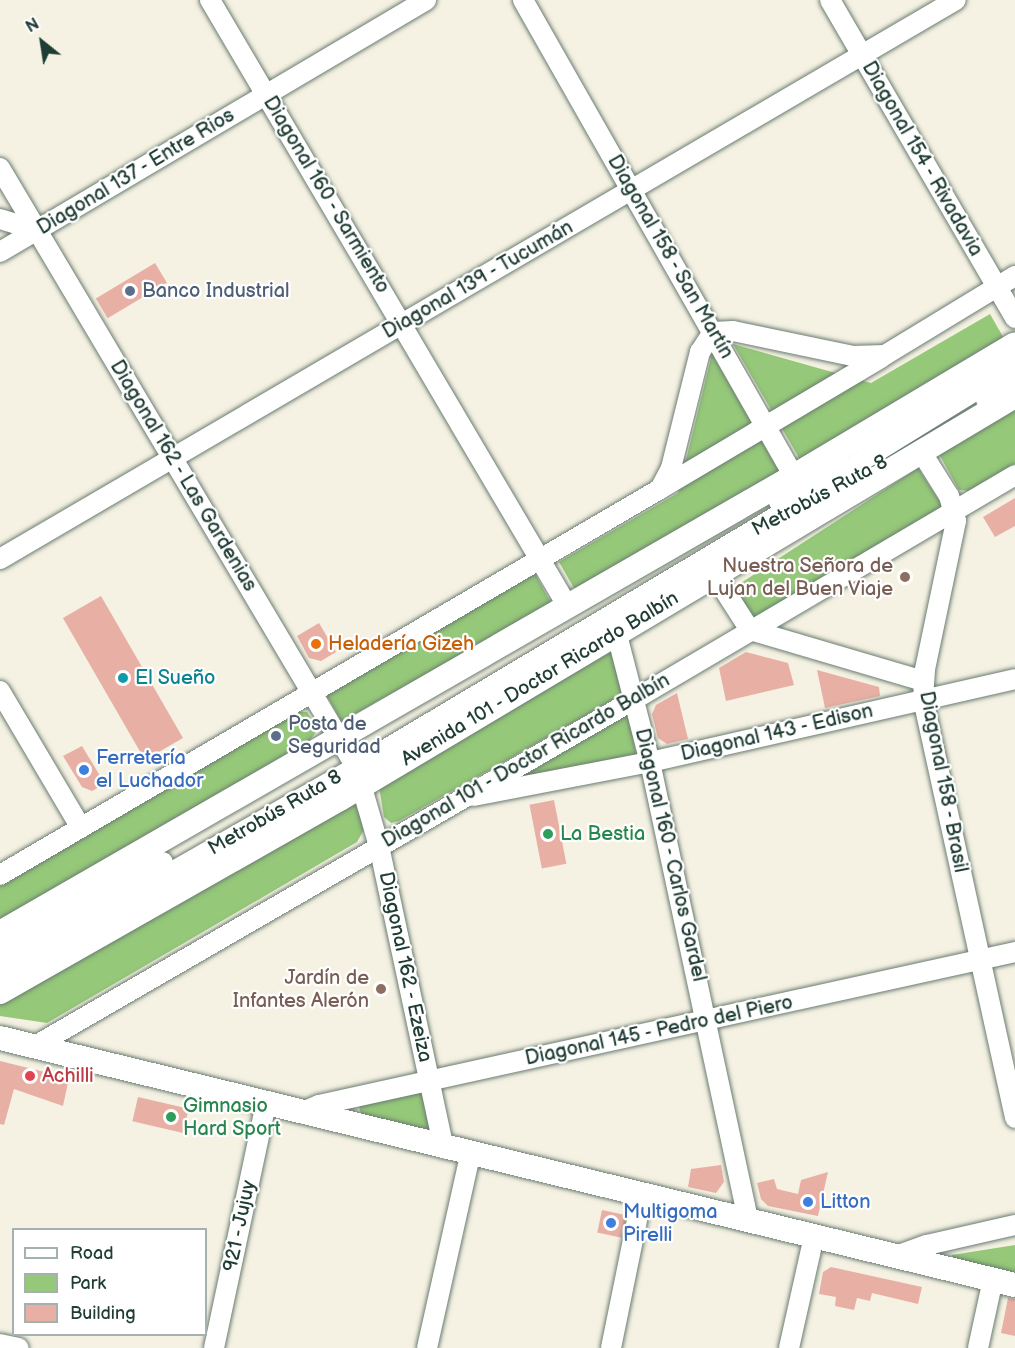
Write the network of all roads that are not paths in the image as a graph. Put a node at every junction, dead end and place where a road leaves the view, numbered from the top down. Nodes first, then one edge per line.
1 (210, 0) edge
2 (426, 0) edge
3 (523, 0) edge
4 (830, 0) edge
5 (956, 0) edge
6 (862, 55) junction
7 (267, 94) junction
8 (0, 168) edge
9 (632, 191) junction
10 (0, 219) edge
11 (37, 230) junction
12 (0, 252) edge
13 (1015, 276) edge
14 (997, 287) junction
15 (1015, 318) edge
16 (402, 324) junction
17 (713, 332) junction
18 (1015, 344) edge
19 (885, 355) junction
20 (1015, 366) edge
21 (1015, 382) edge
22 (1015, 396) edge
23 (765, 426) junction
24 (922, 453) junction
25 (173, 458) junction
26 (1015, 475) edge
27 (660, 489) junction
28 (805, 496) junction
29 (955, 510) junction
30 (540, 557) junction
31 (0, 559) edge
32 (714, 574) junction
33 (568, 607) junction
34 (750, 630) junction
35 (616, 631) junction
36 (1015, 679) edge
37 (923, 690) junction
38 (0, 691) edge
39 (310, 691) junction
40 (635, 699) junction
41 (352, 761) junction
42 (650, 762) junction
43 (468, 796) junction
44 (81, 828) junction
45 (379, 846) junction
46 (0, 875) edge
47 (0, 933) edge
48 (1015, 952) edge
49 (0, 954) edge
50 (980, 960) junction
51 (0, 970) edge
52 (0, 992) edge
53 (707, 1021) junction
54 (0, 1038) edge
55 (35, 1046) junction
56 (430, 1082) junction
57 (266, 1103) junction
58 (303, 1112) junction
59 (1015, 1118) edge
60 (444, 1148) junction
61 (470, 1155) junction
62 (642, 1196) junction
63 (748, 1220) junction
64 (1015, 1225) edge
65 (814, 1236) junction
66 (898, 1255) junction
67 (1004, 1282) edge
68 (0, 1344) edge
69 (19, 1348) edge
70 (214, 1348) edge
71 (427, 1348) edge
72 (611, 1348) edge
73 (789, 1348) edge
74 (978, 1348) edge

1 - 7 street, Diagonal 160 - Sarmiento
2 - 7 street, Diagonal 137 - Entre Rios
3 - 9 street, Diagonal 158 - San Martín
4 - 6 street, Diagonal 154 - Rivadavia
5 - 6 street, Diagonal 139 - Tucumán
6 - 9 street, Diagonal 139 - Tucumán
6 - 14 street, Diagonal 154 - Rivadavia
7 - 11 street, Diagonal 137 - Entre Rios
7 - 16 street, Diagonal 160 - Sarmiento
8 - 11 street, Diagonal 162 - Las Gardenias
9 - 16 street, Diagonal 139 - Tucumán
9 - 17 street, Diagonal 158 - San Martín
10 - 11 street
11 - 12 street, Diagonal 137 - Entre Rios
11 - 25 street, Diagonal 162 - Las Gardenias
13 - 14 street
14 - 15 street, Diagonal 154 - Rivadavia
14 - 19 street
16 - 25 street, Diagonal 139 - Tucumán
16 - 30 street, Diagonal 160 - Sarmiento
17 - 19 street
17 - 23 street, Diagonal 158 - San Martín
17 - 27 street
18 - 28 main road, Avenida 101 - Doctor Ricardo Balbín
19 - 23 street
20 - 28 street, Metrobús Ruta 8
21 - 28 street, Metrobús Ruta 8
22 - 24 main road, Avenida 101 - Doctor Ricardo Balbín
23 - 27 street
23 - 28 street, Diagonal 158 - San Martín
24 - 28 main road, Avenida 101 - Doctor Ricardo Balbín
24 - 29 street
25 - 31 street, Diagonal 139 - Tucumán
25 - 39 street, Diagonal 162 - Las Gardenias
26 - 29 street, Diagonal 101 - Doctor Ricardo Balbín
27 - 30 street
28 - 32 main road, Avenida 101 - Doctor Ricardo Balbín
28 - 33 main road, Avenida 101 - Doctor Ricardo Balbín
28 - 41 street, Metrobús Ruta 8
29 - 34 street, Diagonal 101 - Doctor Ricardo Balbín
29 - 37 street, Diagonal 158 - Brasil
30 - 33 street, Diagonal 160 - Sarmiento
30 - 39 street
32 - 34 street
32 - 35 main road, Avenida 101 - Doctor Ricardo Balbín
33 - 41 main road, Avenida 101 - Doctor Ricardo Balbín
34 - 37 street
34 - 40 street, Diagonal 101 - Doctor Ricardo Balbín
35 - 40 street, Diagonal 160 - Carlos Gardel
35 - 41 main road, Avenida 101 - Doctor Ricardo Balbín
36 - 37 street, Diagonal 143 - Edison
37 - 42 street, Diagonal 143 - Edison
37 - 50 street, Diagonal 158 - Brasil
38 - 44 street
39 - 41 street, Diagonal 162 - Las Gardenias
39 - 44 street
40 - 42 street, Diagonal 160 - Carlos Gardel
40 - 43 street, Diagonal 101 - Doctor Ricardo Balbín
41 - 45 street, Diagonal 162 - Ezeiza
41 - 47 main road, Avenida 101 - Doctor Ricardo Balbín
41 - 49 street, Metrobús Ruta 8
41 - 51 street, Metrobús Ruta 8
41 - 52 main road, Avenida 101 - Doctor Ricardo Balbín
42 - 43 street, Diagonal 143 - Edison
42 - 53 street, Diagonal 160 - Carlos Gardel
43 - 45 street, Diagonal 101 - Doctor Ricardo Balbín
44 - 46 street
45 - 55 street, Diagonal 101 - Doctor Ricardo Balbín
45 - 56 street, Diagonal 162 - Ezeiza
48 - 50 street, Diagonal 145 - Pedro del Piero
50 - 53 street, Diagonal 145 - Pedro del Piero
50 - 59 street, Diagonal 158 - Brasil
53 - 56 street, Diagonal 145 - Pedro del Piero
53 - 63 street, Diagonal 160 - Carlos Gardel
54 - 55 main road
55 - 57 main road
56 - 58 street, Diagonal 145 - Pedro del Piero
56 - 60 street, Diagonal 162 - Ezeiza
57 - 58 main road
57 - 70 street, 921 - Jujuy
58 - 60 main road
60 - 61 main road
61 - 62 main road
61 - 71 street
62 - 63 main road
62 - 72 street
63 - 65 main road
64 - 66 street
65 - 66 main road
65 - 73 street
66 - 67 main road
67 - 74 street
68 - 69 street

